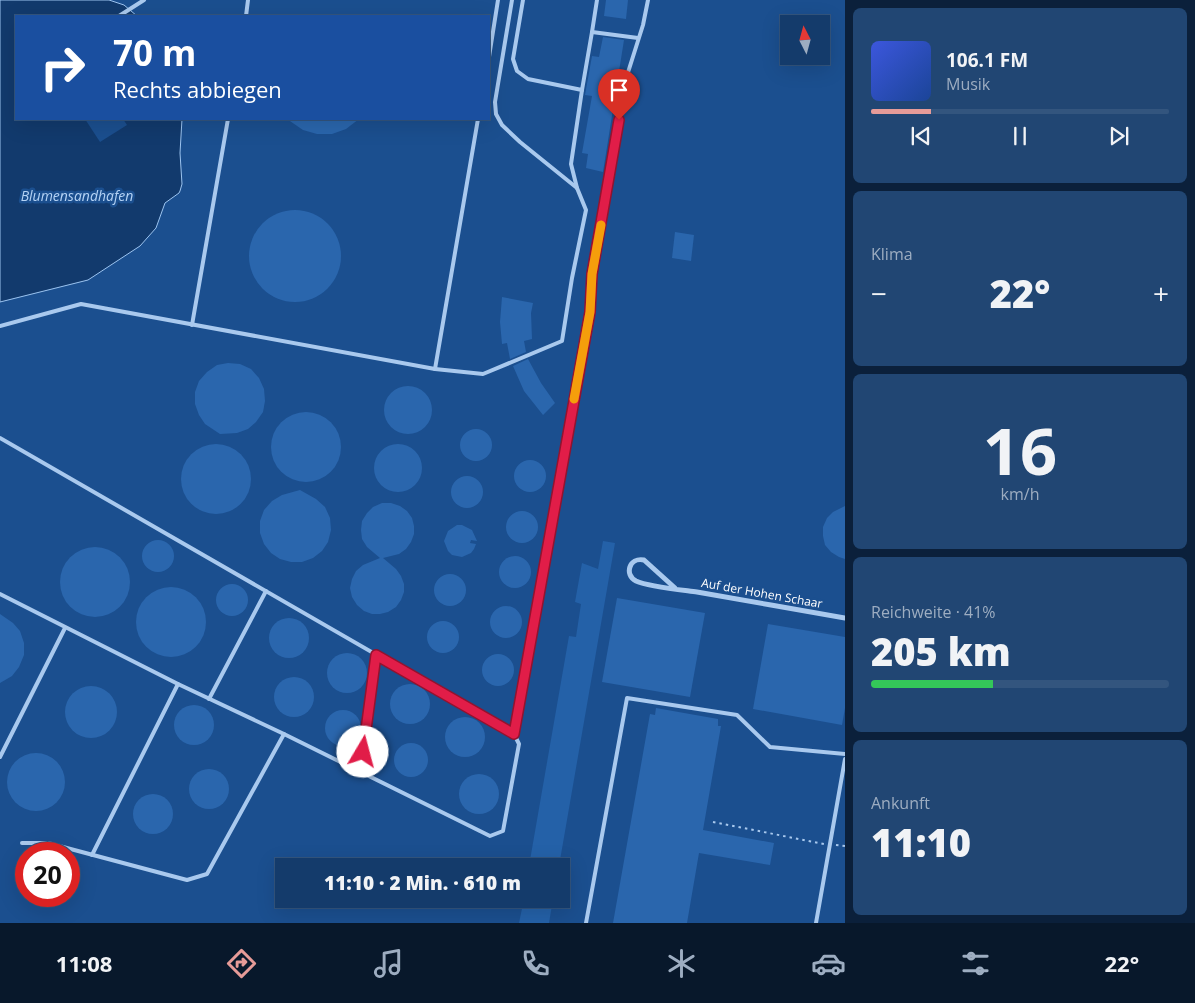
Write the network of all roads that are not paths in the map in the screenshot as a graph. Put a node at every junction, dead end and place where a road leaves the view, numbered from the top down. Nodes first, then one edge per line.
1 (144, 0) edge
2 (248, 0) edge
3 (498, 0) edge
4 (512, 0) edge
5 (523, 0) edge
6 (596, 0) edge
7 (648, 0) edge
8 (121, 15) edge
9 (246, 15) edge
10 (592, 32) junction
11 (638, 38) junction
12 (490, 51) edge
13 (582, 90) junction
14 (228, 120) edge
15 (478, 120) edge
16 (577, 188) junction
17 (192, 325) junction
18 (0, 326) edge
19 (435, 369) junction
20 (0, 438) edge
21 (675, 588) junction
22 (266, 591) junction
23 (0, 594) edge
24 (845, 618) edge
25 (65, 628) junction
26 (376, 655) junction
27 (178, 684) junction
28 (209, 698) junction
29 (284, 734) junction
30 (514, 734) junction
31 (845, 754) edge
32 (0, 757) edge
33 (845, 759) edge
34 (360, 772) junction
35 (80, 852) edge
36 (92, 855) junction
37 (586, 923) edge
38 (816, 923) edge

1 - 8 lane
2 - 9 lane
3 - 12 lane
4 - 16 lane
5 - 13 lane
6 - 10 lane
7 - 11 lane
10 - 11 lane
10 - 13 lane
11 - 30 lane
13 - 16 lane
14 - 17 lane
15 - 19 lane
16 - 19 lane
17 - 18 lane
17 - 19 lane
20 - 22 lane
21 - 21 street, Auf der Hohen Schaar
21 - 24 street, Auf der Hohen Schaar
22 - 26 lane
22 - 28 lane
23 - 25 lane
25 - 27 lane
25 - 32 lane
26 - 30 lane
26 - 34 lane
27 - 28 lane
27 - 36 lane
28 - 29 lane
29 - 34 lane
29 - 36 lane
30 - 34 lane
31 - 37 lane
33 - 38 lane
35 - 36 lane

